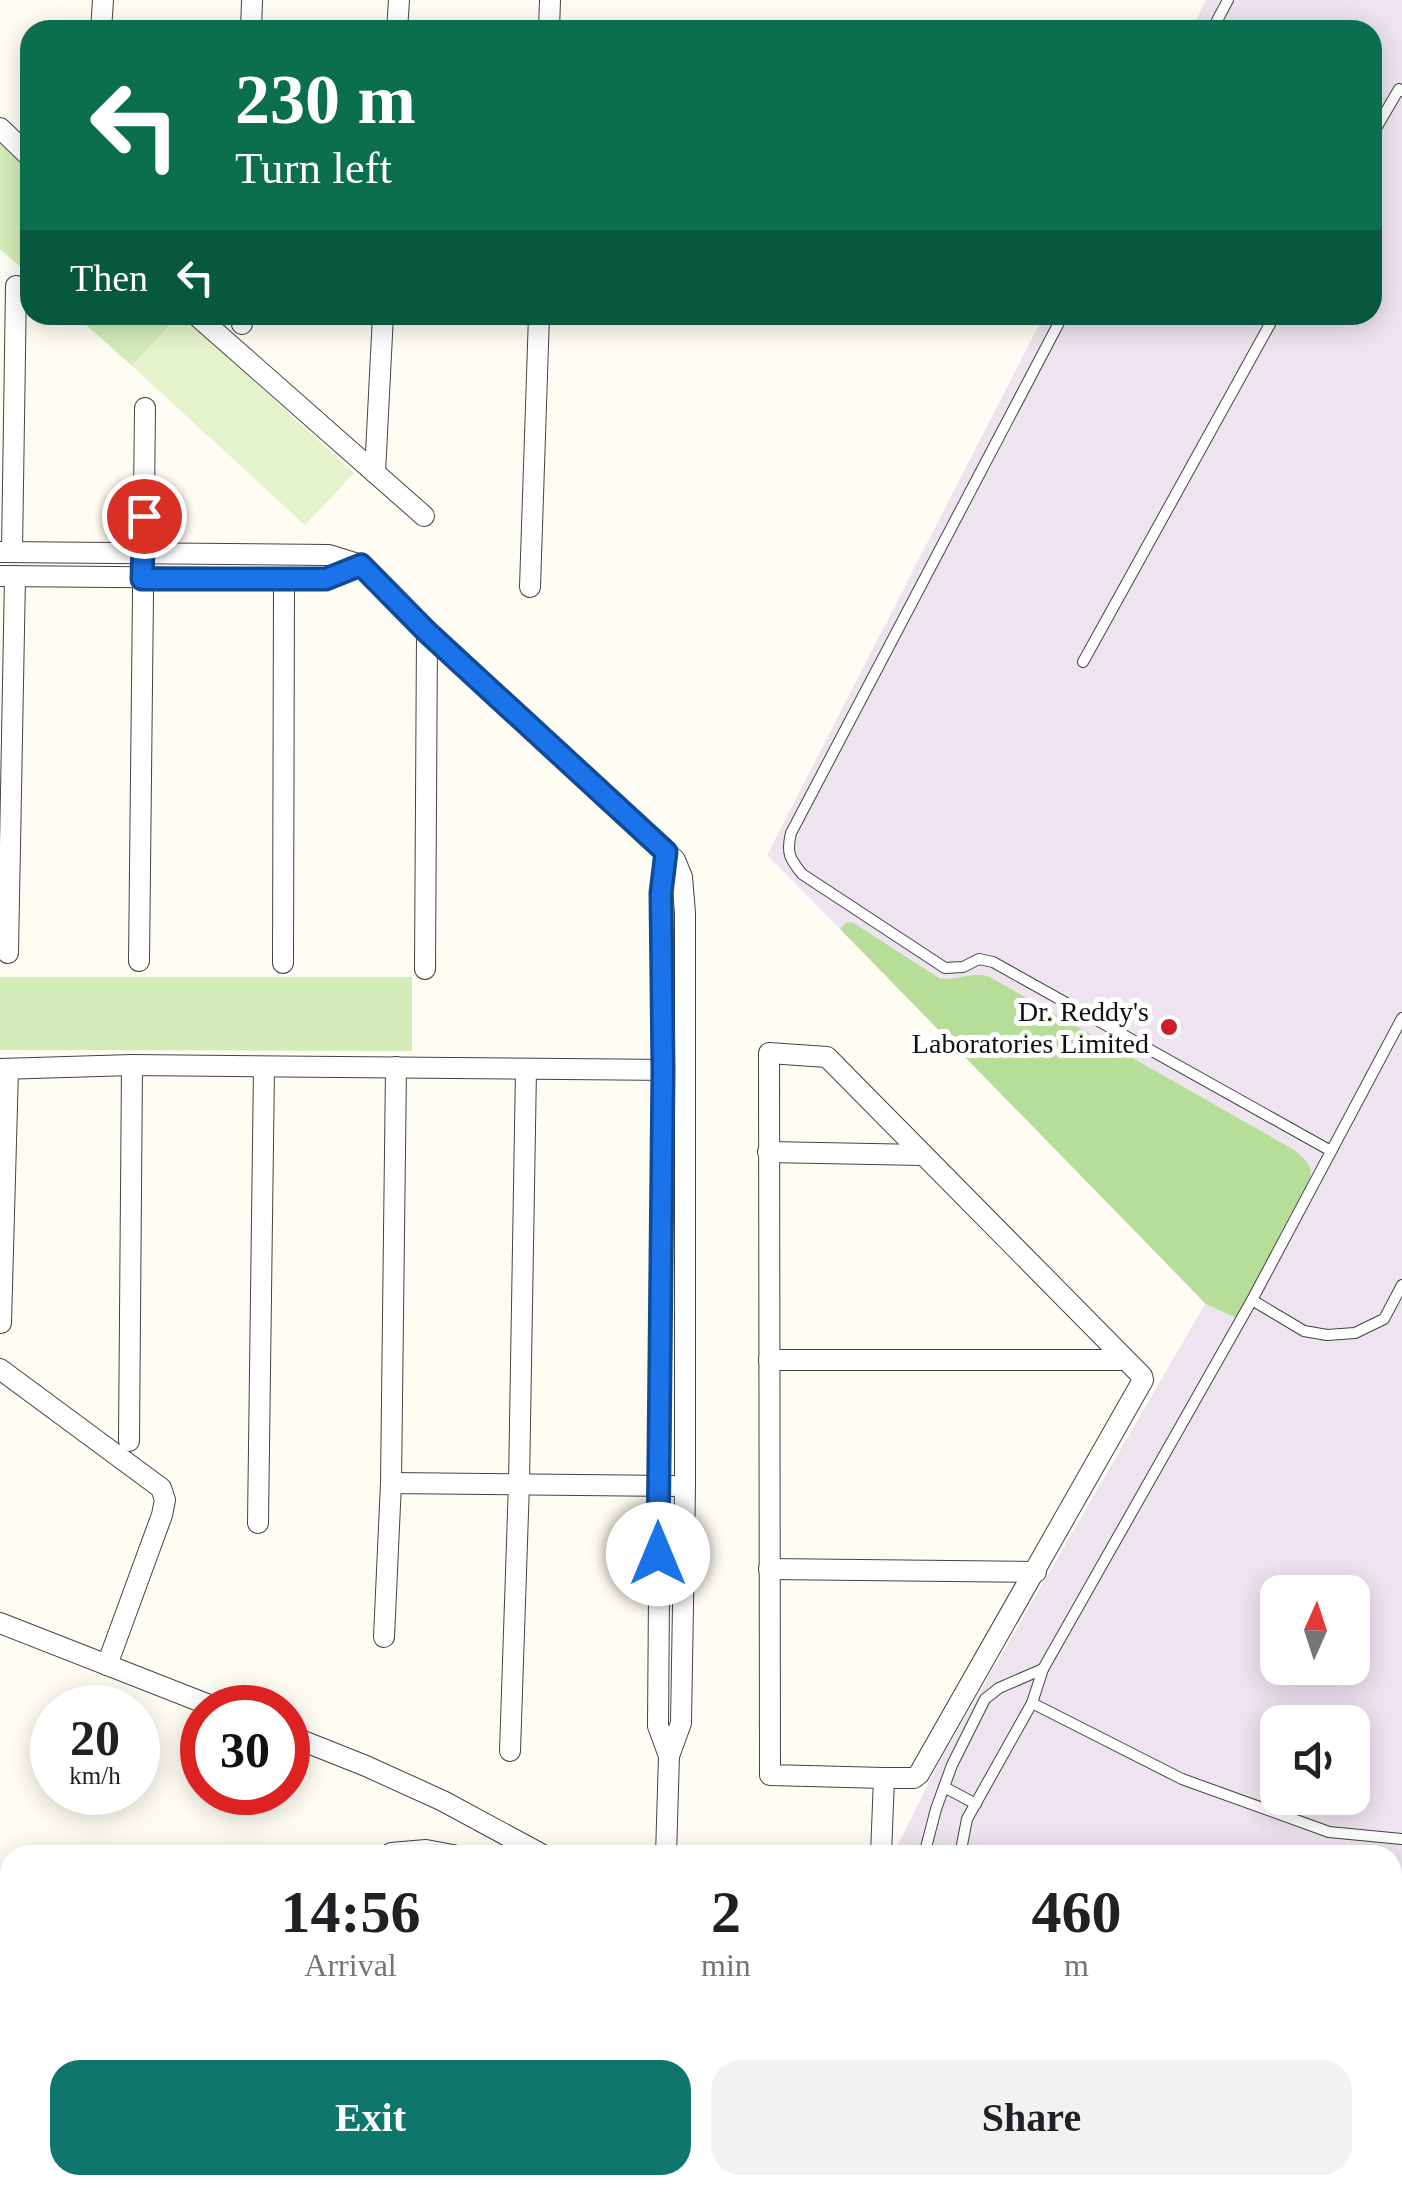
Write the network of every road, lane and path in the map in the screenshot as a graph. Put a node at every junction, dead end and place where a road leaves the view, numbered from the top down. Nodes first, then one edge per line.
1 (1401, 88) edge
2 (1382, 119) edge
3 (0, 128) edge
4 (20, 147) edge
5 (16, 286) dead end
6 (207, 325) edge
7 (382, 325) edge
8 (539, 325) edge
9 (1057, 325) edge
10 (1270, 325) edge
11 (145, 408) dead end
12 (375, 473) junction
13 (424, 516) dead end
14 (6, 552) edge
15 (144, 552) junction
16 (361, 565) junction
17 (7, 576) edge
18 (142, 579) junction
19 (284, 580) junction
20 (530, 587) dead end
21 (427, 632) junction
22 (1083, 662) dead end
23 (8, 953) dead end
24 (139, 961) dead end
25 (283, 963) dead end
26 (424, 969) dead end
27 (1402, 1018) edge
28 (132, 1065) junction
29 (264, 1067) junction
30 (396, 1067) junction
31 (4, 1069) edge
32 (526, 1070) junction
33 (673, 1070) junction
34 (1331, 1151) junction
35 (768, 1152) junction
36 (923, 1154) junction
37 (1402, 1286) edge
38 (1252, 1300) junction
39 (1, 1322) edge
40 (769, 1360) junction
41 (1125, 1360) junction
42 (0, 1369) edge
43 (128, 1442) dead end
44 (391, 1483) junction
45 (518, 1483) junction
46 (659, 1486) junction
47 (684, 1487) junction
48 (258, 1523) dead end
49 (770, 1569) junction
50 (1036, 1572) junction
51 (0, 1623) edge
52 (384, 1636) dead end
53 (108, 1665) junction
54 (1043, 1669) junction
55 (180, 1693) edge
56 (1032, 1702) junction
57 (310, 1744) edge
58 (510, 1751) dead end
59 (669, 1756) junction
60 (884, 1778) junction
61 (944, 1787) junction
62 (976, 1804) junction
63 (1402, 1839) edge
64 (524, 1845) edge
65 (666, 1845) edge
66 (881, 1845) edge
67 (927, 1845) edge
68 (962, 1845) edge

1 - 2 lane
3 - 4 street
5 - 14 street
6 - 12 street
7 - 12 street
8 - 20 street
9 - 34 lane
10 - 22 lane
11 - 15 street
12 - 13 street
14 - 15 street
15 - 16 street
15 - 18 street
16 - 19 street
16 - 21 street
17 - 18 street
17 - 23 street
18 - 19 street
18 - 24 street
19 - 25 street
21 - 26 street
21 - 33 street
27 - 34 lane
28 - 29 street
28 - 31 street
28 - 43 street
29 - 30 street
29 - 48 street
30 - 32 street
30 - 44 street
31 - 39 street
32 - 33 street
32 - 45 street
33 - 46 street
33 - 47 street
34 - 38 lane
35 - 36 street
35 - 36 street
35 - 40 street
36 - 41 street
37 - 38 lane
38 - 54 lane
40 - 41 street
40 - 49 street
41 - 50 street
42 - 53 street
44 - 45 street
44 - 52 street
45 - 46 street
45 - 58 street
46 - 47 street
46 - 59 street
47 - 59 street
49 - 50 street
49 - 60 street
50 - 60 street
51 - 53 street
53 - 55 street
54 - 56 lane
54 - 61 lane
56 - 62 lane
56 - 63 lane
57 - 64 street
59 - 65 street
60 - 66 street
61 - 62 lane
61 - 67 lane
62 - 68 lane

